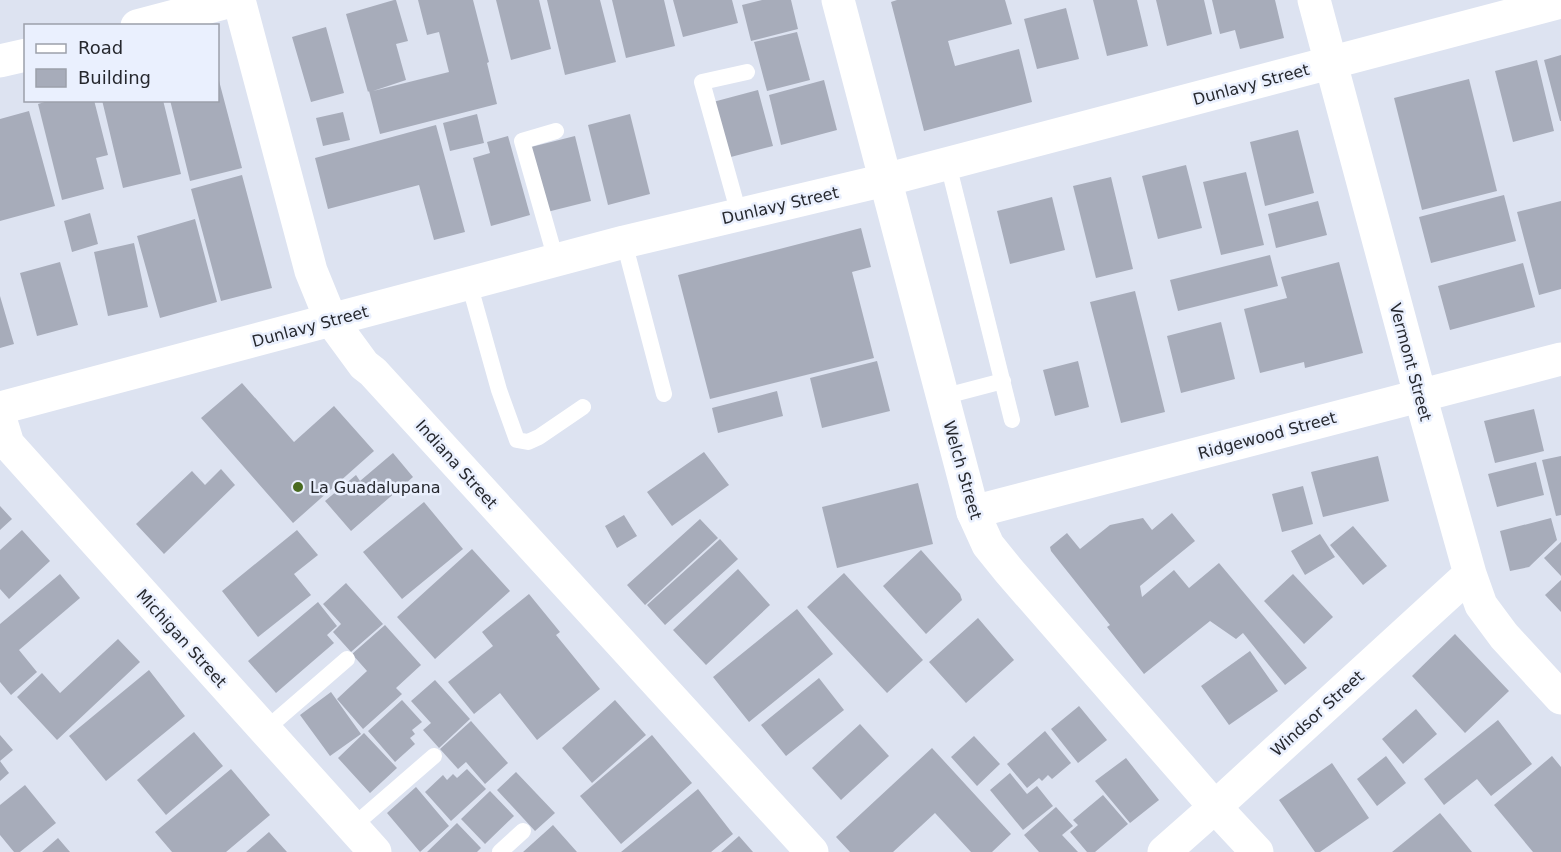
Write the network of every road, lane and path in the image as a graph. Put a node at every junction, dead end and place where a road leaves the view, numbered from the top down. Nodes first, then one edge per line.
1 (237, 0) edge
2 (838, 0) edge
3 (1314, 0) edge
4 (1561, 2) edge
5 (145, 24) edge
6 (24, 55) edge
7 (0, 61) edge
8 (1330, 63) junction
9 (747, 72) dead end
10 (556, 131) dead end
11 (948, 164) junction
12 (885, 180) junction
13 (738, 214) junction
14 (624, 242) junction
15 (556, 260) junction
16 (470, 283) junction
17 (331, 320) junction
18 (1561, 359) edge
19 (1003, 381) junction
20 (664, 394) dead end
21 (1420, 394) junction
22 (942, 397) junction
23 (583, 407) dead end
24 (0, 408) edge
25 (0, 418) edge
26 (1012, 420) dead end
27 (973, 512) junction
28 (1470, 574) junction
29 (346, 659) dead end
30 (1561, 698) edge
31 (265, 730) junction
32 (434, 756) dead end
33 (1215, 807) junction
34 (352, 827) junction
35 (523, 831) dead end
36 (375, 852) edge
37 (500, 852) edge
38 (812, 852) edge
39 (1164, 852) edge
40 (1257, 852) edge

1 - 5 street
1 - 17 street, Indiana Street
2 - 12 street, Welch Street
3 - 8 street, Vermont Street
4 - 8 street, Dunlavy Street
6 - 7 street
8 - 11 street, Dunlavy Street
8 - 21 street, Vermont Street
9 - 13 lane
10 - 15 lane
11 - 12 street, Dunlavy Street
11 - 19 lane
12 - 13 street, Dunlavy Street
12 - 22 street, Welch Street
13 - 14 street, Dunlavy Street
14 - 15 street, Dunlavy Street
14 - 20 lane
15 - 16 street, Dunlavy Street
16 - 17 street, Dunlavy Street
16 - 23 lane
17 - 24 street, Dunlavy Street
17 - 38 street, Indiana Street
18 - 21 street, Ridgewood Street
19 - 22 lane
19 - 26 lane
21 - 27 street, Ridgewood Street
21 - 28 street, Vermont Street
22 - 27 street, Welch Street
25 - 31 street, Michigan Street
27 - 33 street, Welch Street
28 - 30 street, Vermont Street
28 - 33 street, Windsor Street
29 - 31 lane
31 - 34 street, Michigan Street
32 - 34 lane
33 - 39 street, Windsor Street
33 - 40 street, Welch Street
34 - 36 street, Michigan Street
35 - 37 lane

